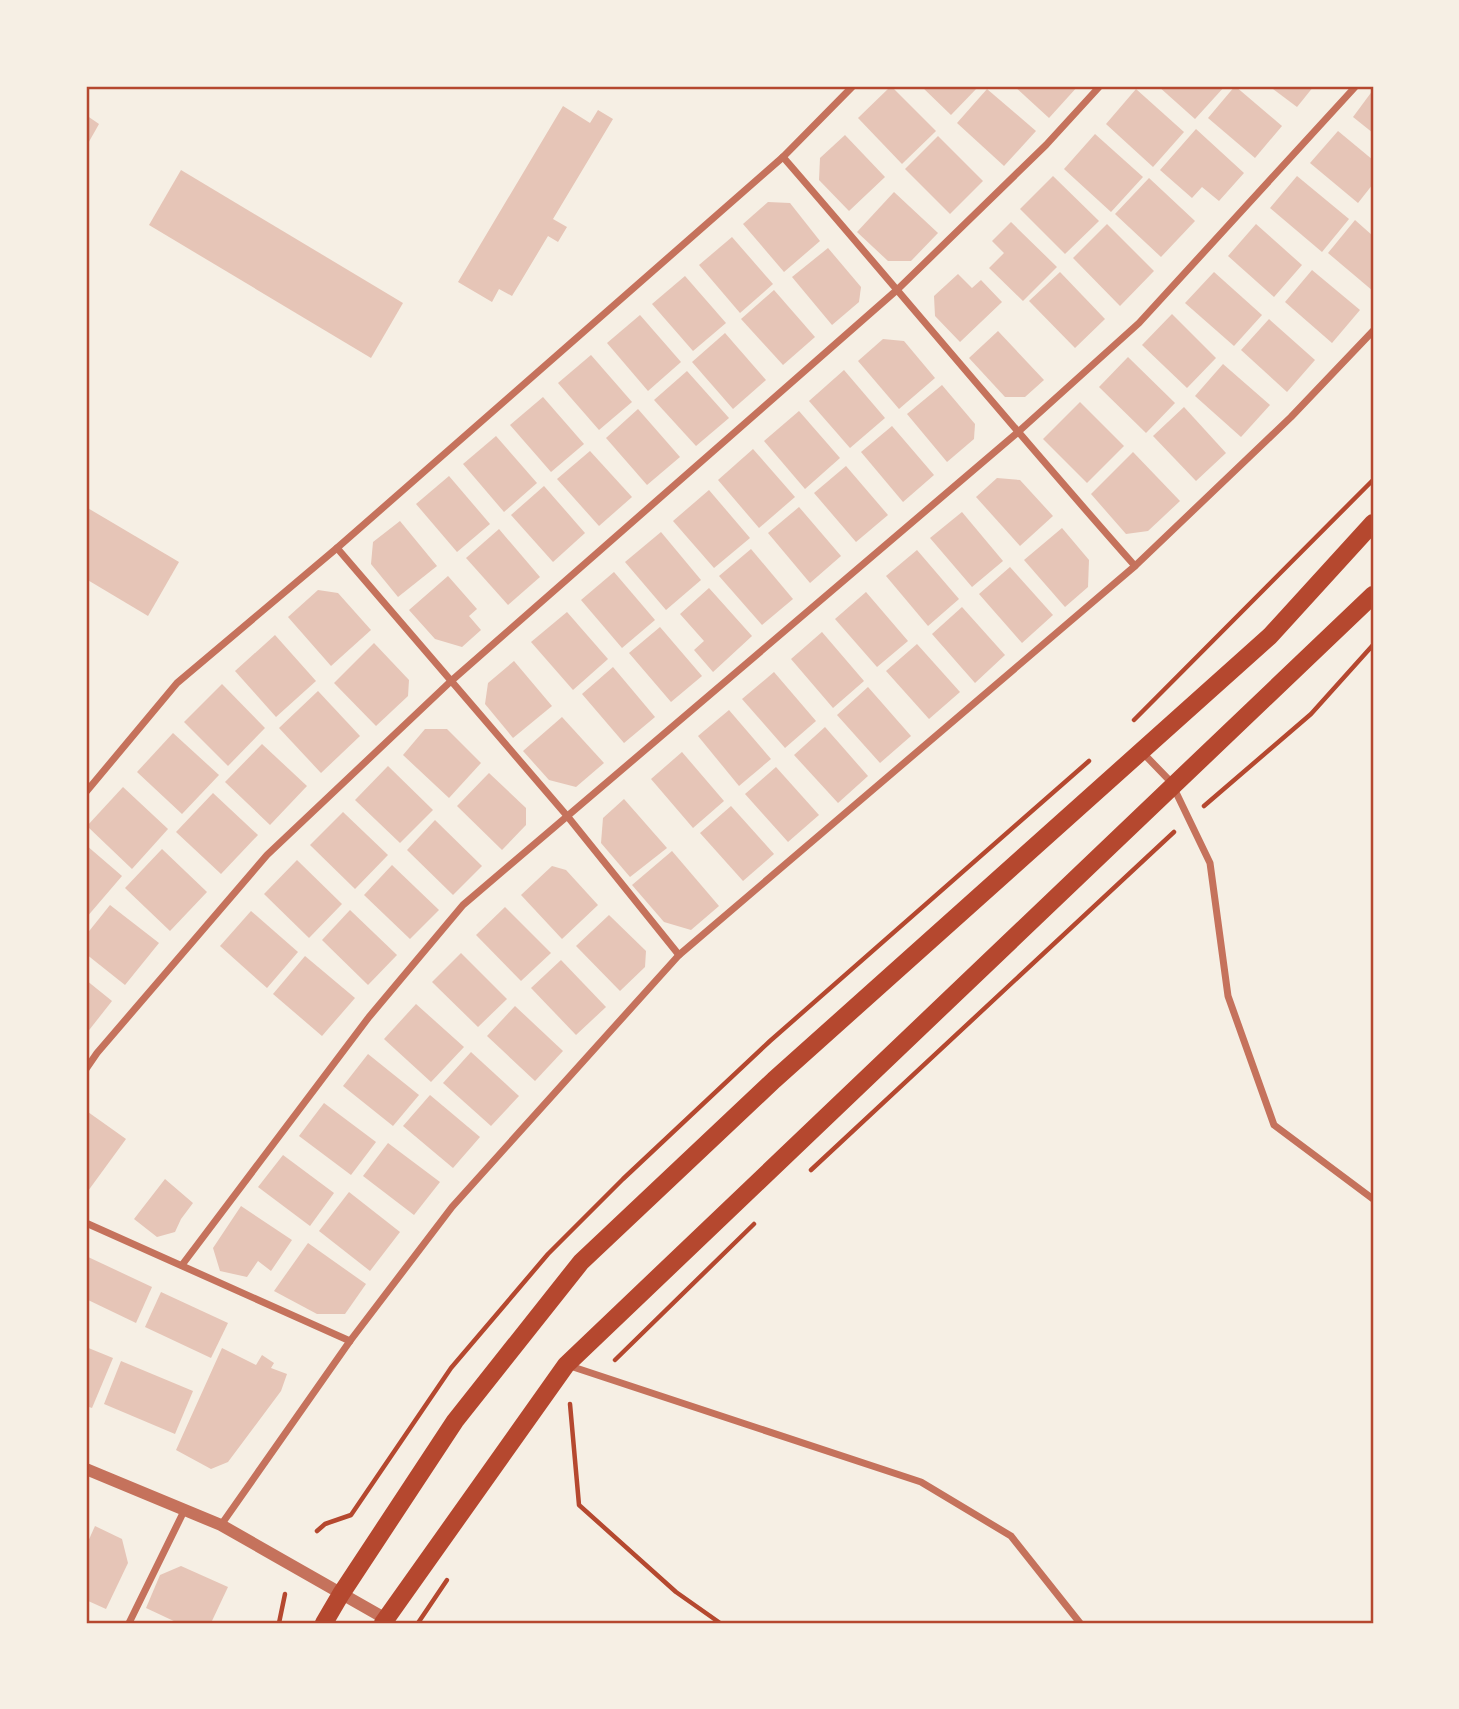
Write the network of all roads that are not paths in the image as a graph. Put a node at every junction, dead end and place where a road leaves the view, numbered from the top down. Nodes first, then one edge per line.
1 (853, 86) edge
2 (1100, 86) edge
3 (1356, 86) edge
4 (783, 157) junction
5 (898, 289) junction
6 (1373, 331) edge
7 (1017, 433) junction
8 (1373, 523) edge
9 (337, 548) junction
10 (1135, 566) junction
11 (1373, 595) edge
12 (450, 682) junction
13 (1142, 752) junction
14 (1173, 786) junction
15 (86, 792) edge
16 (568, 817) junction
17 (679, 955) junction
18 (86, 1069) edge
19 (1373, 1199) edge
20 (86, 1223) edge
21 (182, 1265) junction
22 (350, 1340) junction
23 (566, 1365) junction
24 (86, 1469) edge
25 (184, 1511) junction
26 (220, 1525) junction
27 (341, 1594) junction
28 (386, 1622) edge
29 (129, 1623) edge
30 (324, 1623) edge
31 (1080, 1623) edge

1 - 4 street
2 - 5 street
3 - 7 street
4 - 5 street
4 - 9 street
5 - 7 street
5 - 12 street
6 - 10 street
7 - 10 street
7 - 16 street
8 - 13 main road
9 - 12 street
9 - 15 street
10 - 17 street
11 - 14 main road
12 - 16 street
12 - 18 street
13 - 14 street
13 - 27 main road
14 - 19 street
14 - 23 main road
16 - 17 street
16 - 21 street
17 - 22 street
20 - 21 street
21 - 22 street
22 - 26 street
23 - 28 main road
23 - 31 street
24 - 25 street
25 - 26 street
25 - 29 street
26 - 27 street
27 - 28 street
27 - 30 main road

